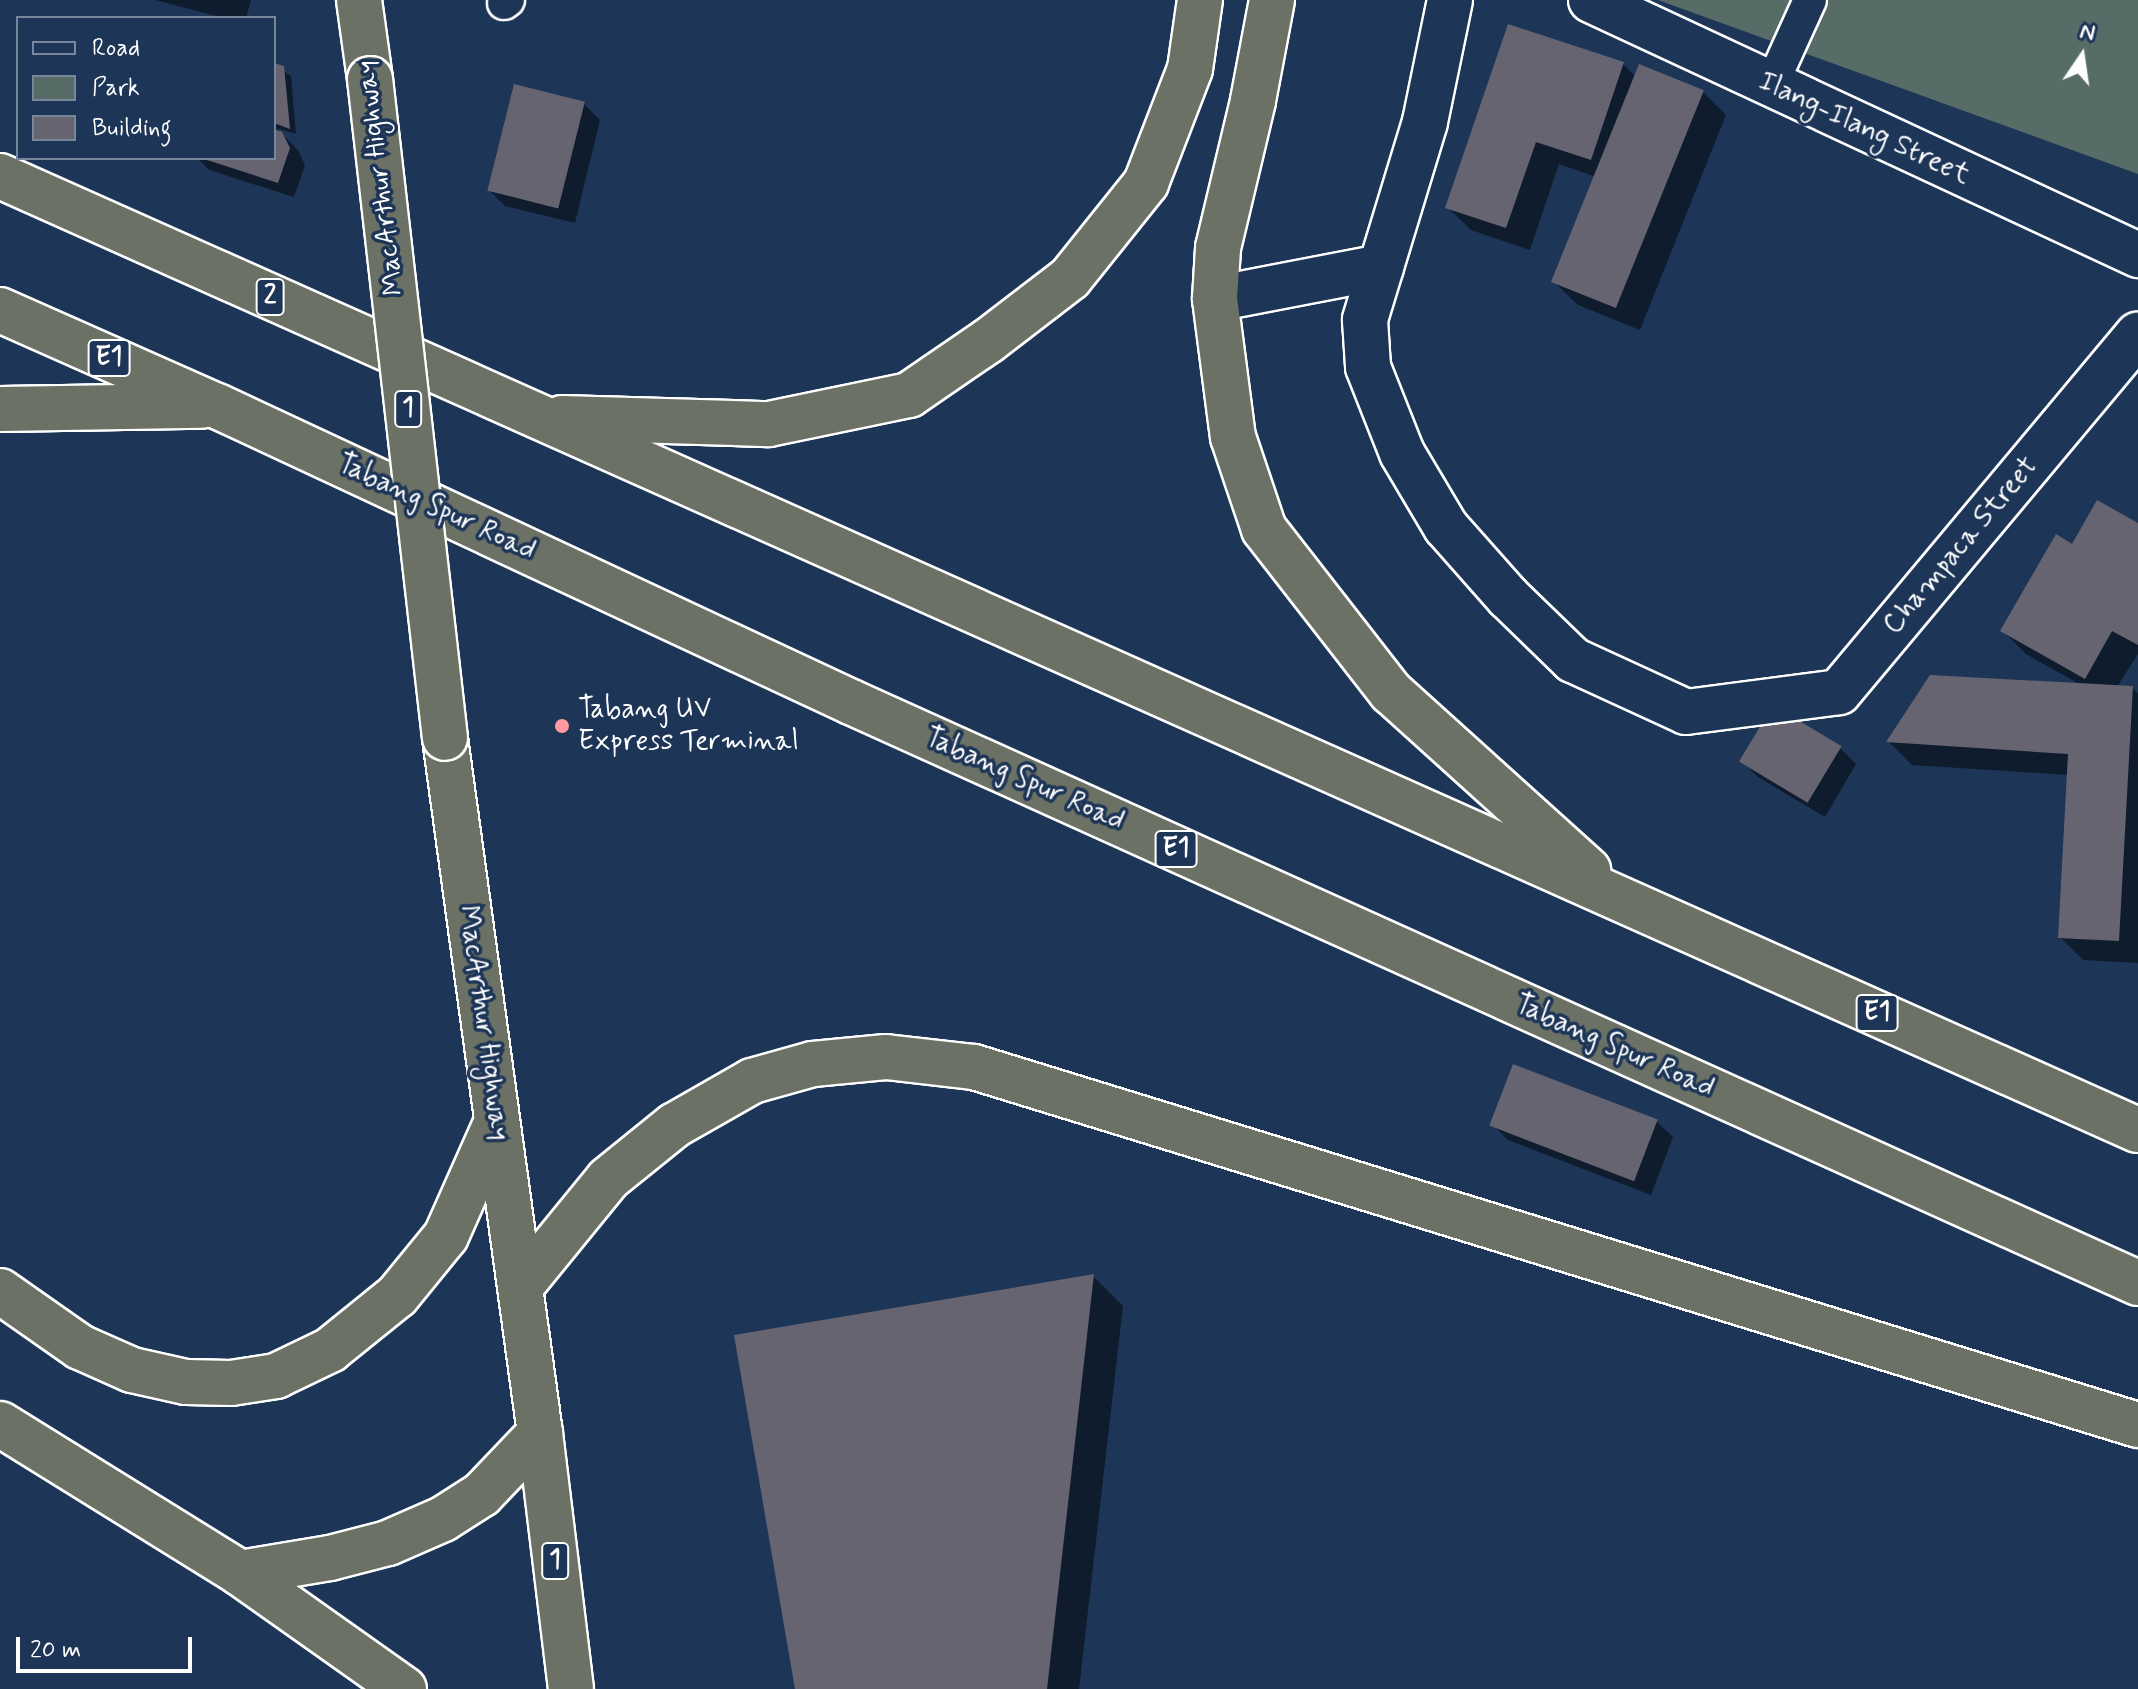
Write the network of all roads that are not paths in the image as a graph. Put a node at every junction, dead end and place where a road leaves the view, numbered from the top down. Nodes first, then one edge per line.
1 (359, 0) edge
2 (1200, 0) edge
3 (1272, 0) edge
4 (1450, 0) edge
5 (1591, 0) edge
6 (1810, 0) edge
7 (1771, 86) junction
8 (0, 176) edge
9 (2138, 255) edge
10 (1381, 267) junction
11 (1215, 299) junction
12 (0, 310) edge
13 (2138, 334) edge
14 (217, 406) junction
15 (0, 409) edge
16 (540, 418) junction
17 (1617, 896) junction
18 (497, 1121) junction
19 (2138, 1130) edge
20 (2138, 1283) edge
21 (520, 1287) junction
22 (0, 1291) edge
23 (0, 1424) edge
24 (2138, 1425) edge
25 (540, 1433) junction
26 (240, 1573) junction
27 (404, 1689) edge
28 (571, 1689) edge

1 - 18 highway, MacArthur Highway / 1, bridge
2 - 16 highway
3 - 11 highway
4 - 10 street, Champaca Street
5 - 7 street, Ilang-Ilang Street
6 - 7 lane
7 - 9 street, Ilang-Ilang Street
8 - 16 highway, 2
10 - 11 street
10 - 13 street, Champaca Street
11 - 17 highway
12 - 14 highway, Tabang Spur Road / E1
14 - 15 highway
14 - 20 highway, Tabang Spur Road / E1
16 - 17 highway, E1
17 - 19 highway, E1
18 - 21 highway, MacArthur Highway / 1
18 - 22 highway
21 - 24 highway
21 - 25 highway, MacArthur Highway / 1
23 - 26 highway
25 - 26 highway
25 - 28 highway, MacArthur Highway / 1
26 - 27 highway

